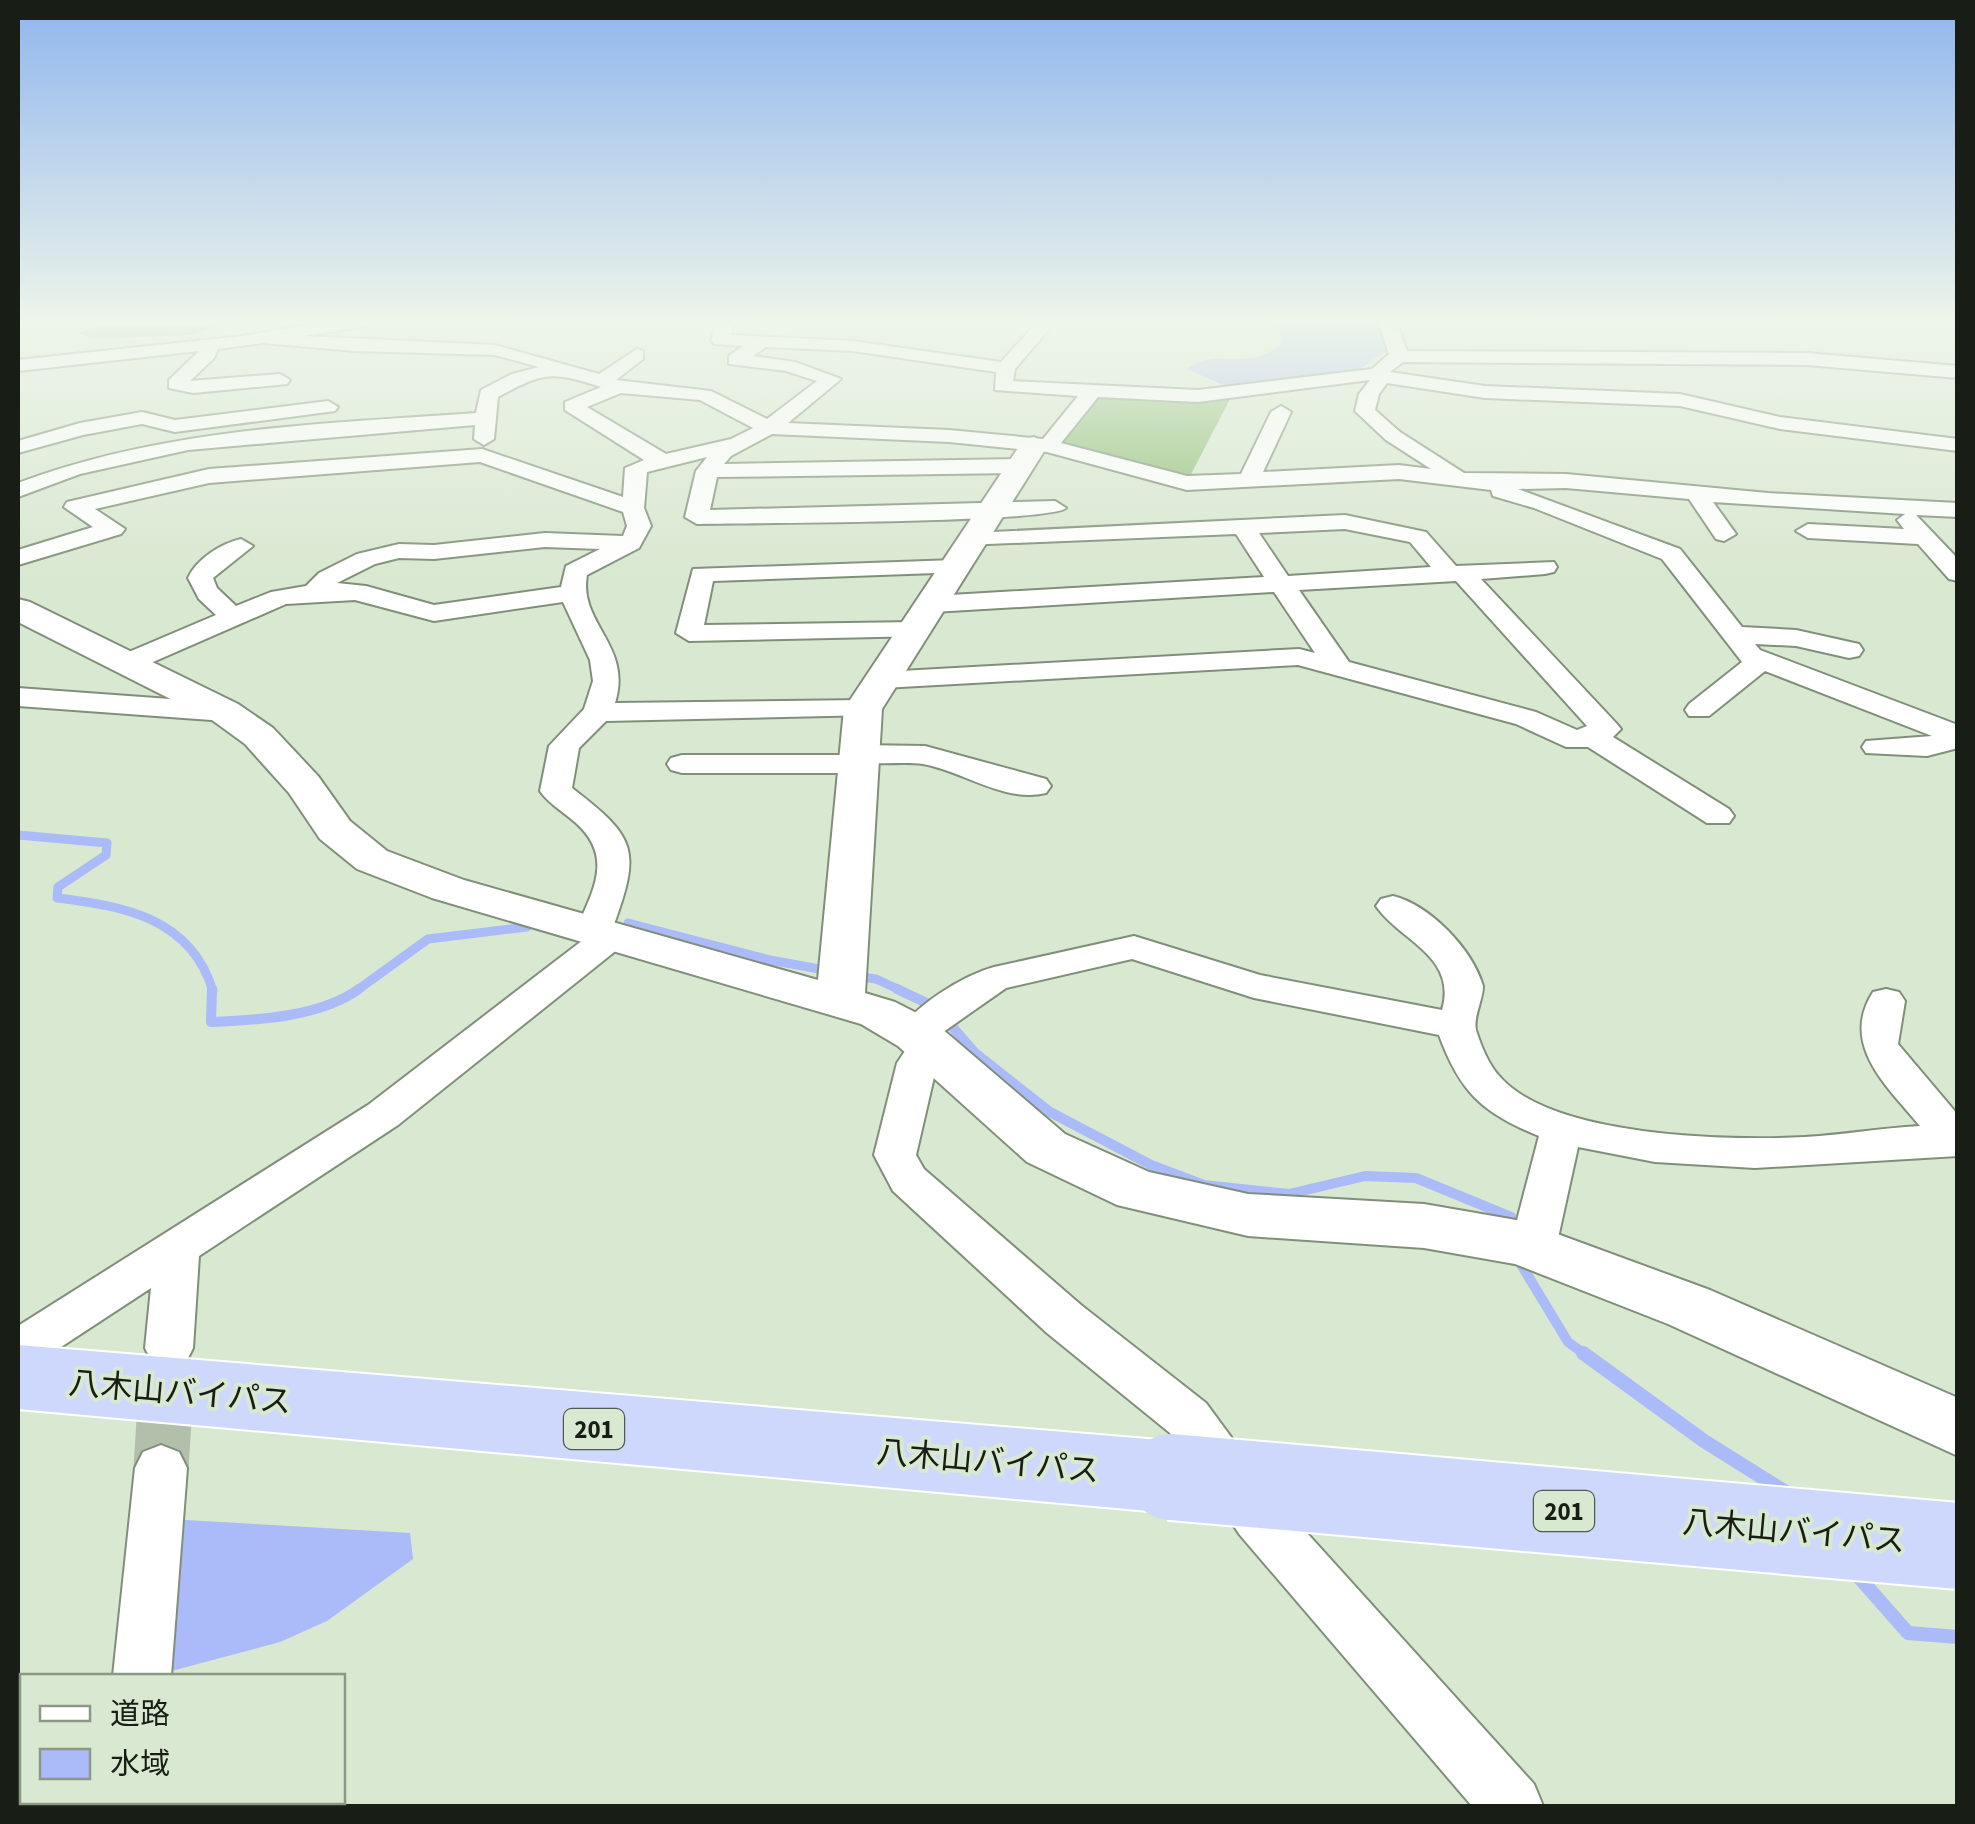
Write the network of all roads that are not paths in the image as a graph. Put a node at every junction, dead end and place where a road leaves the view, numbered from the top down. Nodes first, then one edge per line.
1 (343, 406) edge
2 (482, 406) edge
3 (572, 406) edge
4 (726, 406) edge
5 (797, 406) edge
6 (1079, 406) edge
7 (1366, 406) edge
8 (1710, 406) edge
9 (1812, 406) edge
10 (1280, 412) dead end
11 (48, 416) dead end
12 (487, 418) junction
13 (1806, 426) junction
14 (769, 428) junction
15 (80, 429) junction
16 (253, 438) junction
17 (736, 444) junction
18 (1958, 445) edge
19 (18, 447) edge
20 (1033, 452) junction
21 (482, 455) junction
22 (660, 460) junction
23 (708, 471) junction
24 (230, 474) junction
25 (1462, 480) junction
26 (1248, 481) junction
27 (24, 487) edge
28 (1696, 493) junction
29 (74, 506) junction
30 (633, 508) junction
31 (1055, 508) dead end
32 (1898, 508) junction
33 (1958, 510) edge
34 (991, 511) junction
35 (1244, 529) junction
36 (1808, 531) dead end
37 (1724, 534) dead end
38 (1924, 536) junction
39 (972, 540) junction
40 (631, 544) junction
41 (240, 546) dead end
42 (18, 558) edge
43 (955, 567) junction
44 (1545, 567) dead end
45 (1456, 574) junction
46 (1958, 574) edge
47 (1282, 585) junction
48 (314, 592) junction
49 (574, 593) junction
50 (18, 609) edge
51 (924, 617) junction
52 (233, 618) junction
53 (1732, 635) junction
54 (1848, 650) dead end
55 (1761, 661) junction
56 (127, 664) junction
57 (1337, 665) junction
58 (873, 695) junction
59 (18, 697) edge
60 (1699, 710) dead end
61 (225, 712) junction
62 (598, 712) junction
63 (1592, 737) junction
64 (1958, 737) edge
65 (1878, 747) dead end
66 (860, 759) junction
67 (682, 764) dead end
68 (1035, 786) dead end
69 (1718, 816) dead end
70 (1393, 906) dead end
71 (602, 935) junction
72 (842, 982) junction
73 (1886, 1002) dead end
74 (1455, 1025) junction
75 (932, 1026) junction
76 (1561, 1130) junction
77 (1957, 1141) edge
78 (177, 1246) junction
79 (1533, 1248) junction
80 (169, 1348) tunnel mouth
81 (18, 1350) edge
82 (18, 1377) edge
83 (1958, 1428) edge
84 (161, 1468) tunnel mouth
85 (1958, 1546) edge
86 (142, 1674) edge
87 (1512, 1806) edge

1 - 15 street
2 - 12 street
3 - 22 street
4 - 14 street
5 - 14 street
6 - 20 street
7 - 25 street
8 - 13 street
9 - 13 street
10 - 26 street
11 - 15 street
12 - 16 street
12 - 21 street
13 - 18 street
14 - 17 street
14 - 20 street
15 - 19 street
16 - 24 street
16 - 27 street
17 - 22 street
17 - 23 street
20 - 23 street
20 - 26 street
20 - 34 street
21 - 24 street
21 - 30 street
22 - 30 street
23 - 34 street
24 - 29 street
25 - 26 street
25 - 28 street
25 - 53 street
27 - 29 street
28 - 32 street
28 - 37 street
29 - 42 street
30 - 40 street
31 - 34 street
32 - 33 street
32 - 38 street
34 - 39 street
35 - 39 street
35 - 45 street
35 - 47 street
36 - 38 street
38 - 46 street
39 - 43 street
40 - 48 street
40 - 49 street
41 - 52 street
43 - 51 street
43 - 51 street
44 - 45 street
45 - 47 street
45 - 63 street
47 - 51 street
47 - 57 street
48 - 49 street
48 - 52 street
49 - 62 street
50 - 56 street
51 - 58 street
52 - 56 street
53 - 54 street
53 - 55 street
55 - 60 street
55 - 64 street
56 - 61 street
57 - 58 street
57 - 63 street
58 - 62 street
58 - 66 street
59 - 61 street
61 - 71 street
62 - 71 street
63 - 69 street
64 - 65 street
66 - 67 street
66 - 68 street
66 - 72 street
70 - 74 street
71 - 72 street
71 - 78 street
72 - 75 street
73 - 77 street
74 - 75 street
74 - 76 street
75 - 79 street
75 - 87 street
76 - 77 street
76 - 79 street
78 - 80 street
78 - 81 street
79 - 83 street
82 - 85 highway, 八木山バイパス / 201, bridge
84 - 86 street

